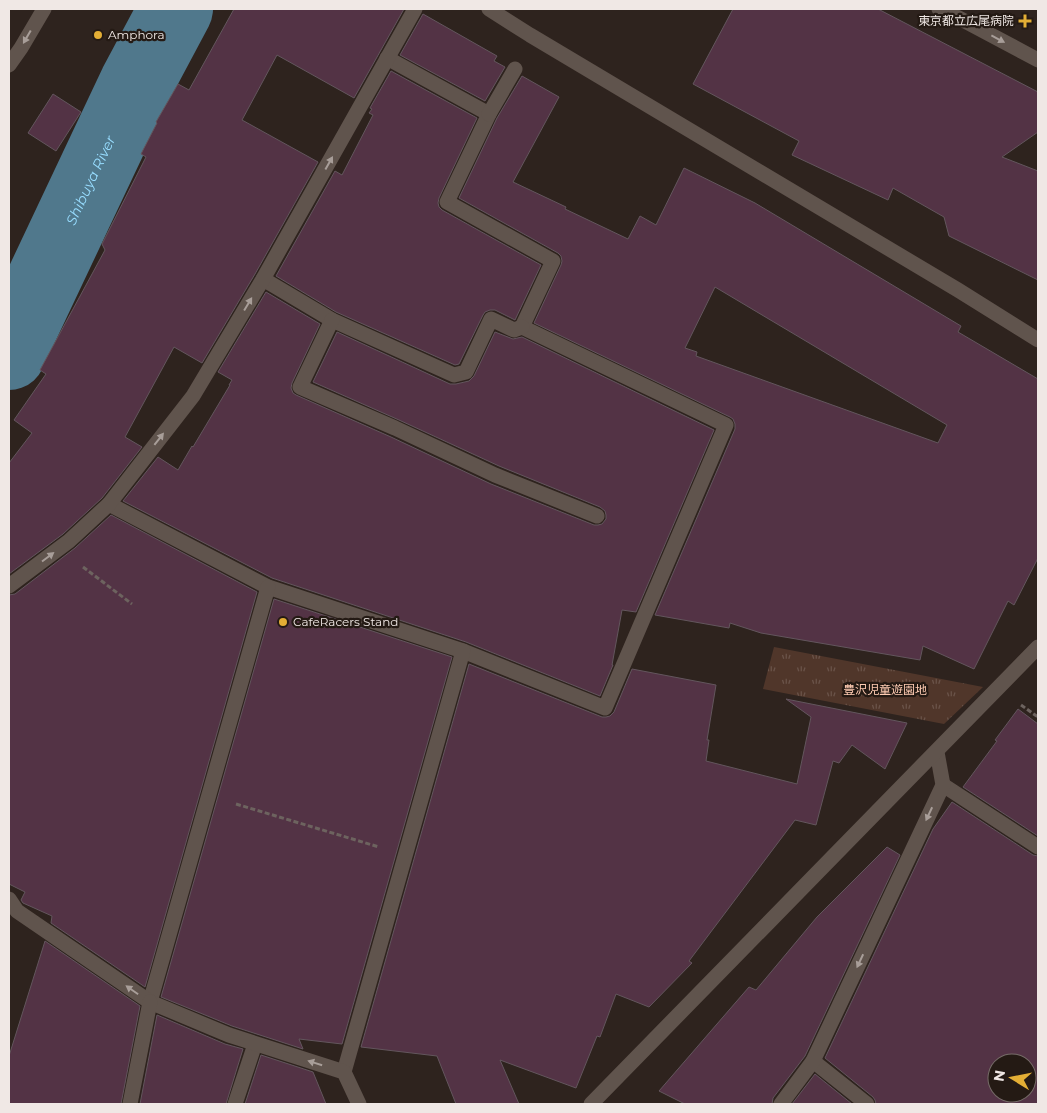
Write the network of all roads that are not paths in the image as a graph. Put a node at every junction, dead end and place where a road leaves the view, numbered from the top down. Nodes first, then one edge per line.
1 (44, 9) edge
2 (415, 9) edge
3 (489, 9) edge
4 (939, 9) edge
5 (388, 58) junction
6 (1038, 60) edge
7 (9, 65) edge
8 (515, 68) dead end
9 (489, 114) junction
10 (263, 279) junction
11 (332, 320) junction
12 (522, 327) junction
13 (1038, 340) edge
14 (109, 504) junction
15 (597, 516) dead end
16 (9, 586) edge
17 (268, 587) junction
18 (1038, 647) edge
19 (463, 651) junction
20 (937, 752) junction
21 (943, 785) junction
22 (1038, 847) edge
23 (10, 906) edge
24 (150, 1002) junction
25 (255, 1044) junction
26 (814, 1061) junction
27 (344, 1072) junction
28 (130, 1104) edge
29 (235, 1104) edge
30 (359, 1104) edge
31 (590, 1104) edge
32 (781, 1104) edge
33 (867, 1104) edge

1 -> 7 street
2 - 5 street
3 - 13 street
4 -> 6 street
5 - 9 street
10 -> 5 street
8 - 9 street
9 - 12 street
10 - 11 street
14 -> 10 street
11 - 12 street
11 - 15 street
12 - 19 street
16 -> 14 street
14 - 17 street
17 - 19 street
17 - 24 street
18 - 20 street
19 - 27 street
20 - 21 street
20 - 31 street
21 - 22 street
21 -> 26 street
24 -> 23 street
24 - 25 street
24 - 28 street
27 -> 25 street
25 - 29 street
26 - 32 street
26 - 33 street
27 - 30 street

